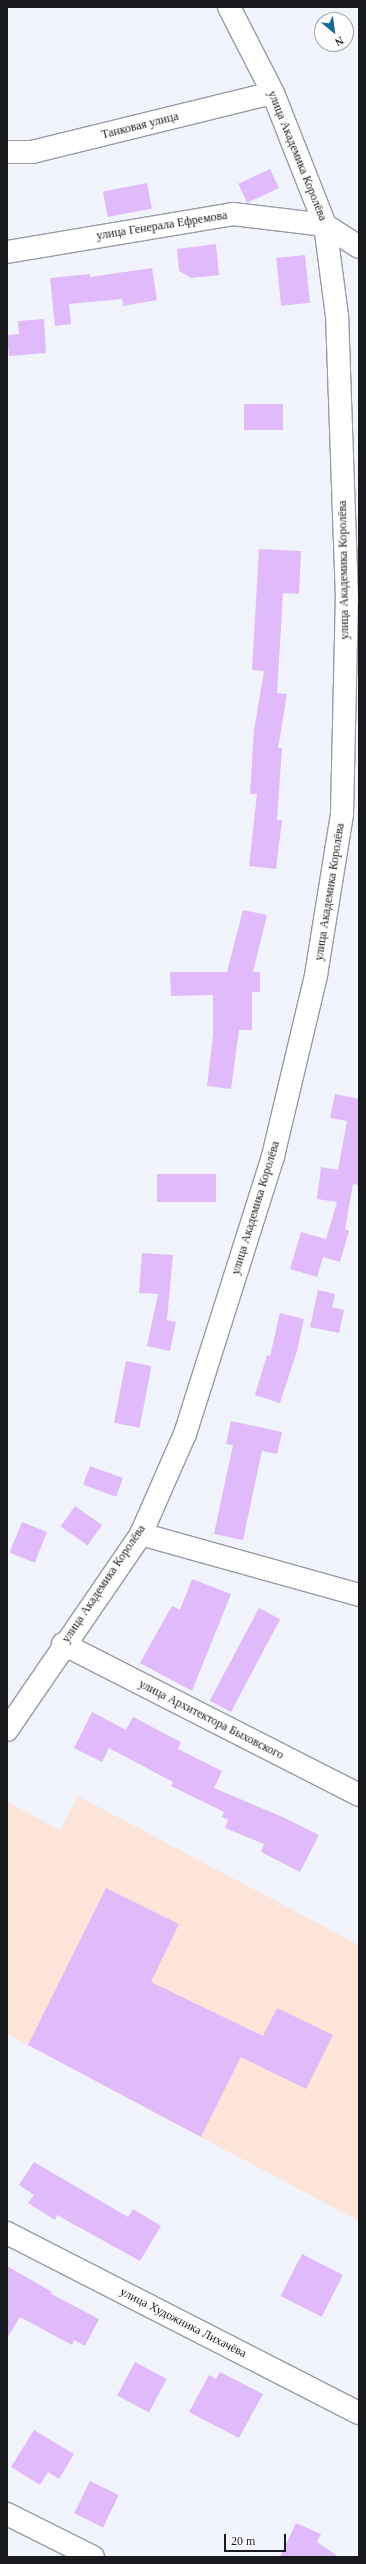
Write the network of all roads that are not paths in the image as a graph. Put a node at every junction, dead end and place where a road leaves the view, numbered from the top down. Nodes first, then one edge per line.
1 (229, 7) edge
2 (273, 93) junction
3 (7, 152) edge
4 (325, 225) junction
5 (359, 247) edge
6 (7, 252) edge
7 (141, 1534) junction
8 (359, 1595) edge
9 (63, 1644) junction
10 (10, 1719) edge
11 (359, 1795) edge
12 (7, 2233) edge
13 (359, 2412) edge
14 (7, 2514) edge
15 (93, 2557) edge

1 - 2 street, улица Академика Королёва
2 - 3 street, Танковая улица
2 - 4 street, улица Академика Королёва
4 - 5 street, улица Генерала Ефремова
4 - 6 street, улица Генерала Ефремова
4 - 7 street, улица Академика Королёва
7 - 8 street
7 - 9 street, улица Академика Королёва
9 - 10 street, улица Академика Королёва
9 - 11 street, улица Архитектора Быховского
12 - 13 street, улица Художника Лихачёва
14 - 15 street

